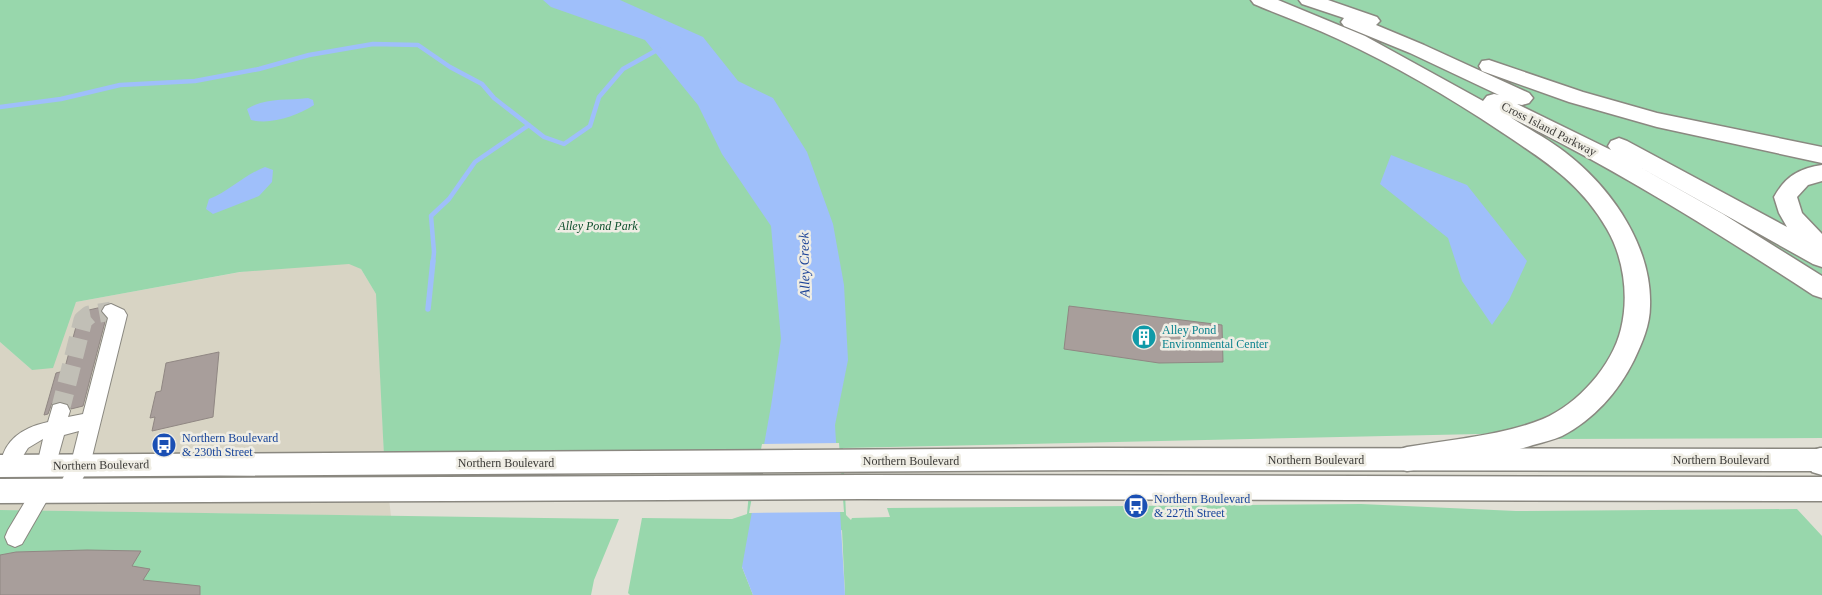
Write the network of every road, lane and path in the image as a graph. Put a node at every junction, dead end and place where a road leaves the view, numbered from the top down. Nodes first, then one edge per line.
1 (1260, 0) edge
2 (1298, 0) edge
3 (1309, 0) edge
4 (1342, 33) junction
5 (1822, 155) edge
6 (1822, 174) edge
7 (1822, 247) edge
8 (1822, 258) edge
9 (1822, 288) edge
10 (111, 311) dead end
11 (59, 419) junction
12 (92, 420) junction
13 (1407, 460) junction
14 (1821, 461) edge
15 (47, 465) junction
16 (80, 465) junction
17 (3, 466) edge
18 (1822, 489) edge
19 (0, 491) edge
20 (54, 491) junction
21 (15, 537) dead end

1 - 4 highway, Cross Island Parkway
2 - 8 highway, Cross Island Parkway
3 - 5 highway
4 - 9 highway, Cross Island Parkway
4 - 13 highway
6 - 7 highway
10 - 12 lane
11 - 12 lane
11 - 15 lane
11 - 17 lane
12 - 16 lane
13 - 14 main road, Northern Boulevard
13 - 16 main road, Northern Boulevard
15 - 16 main road, Northern Boulevard
15 - 17 main road, Northern Boulevard
16 - 20 lane
18 - 20 main road, Northern Boulevard
19 - 20 main road, Northern Boulevard
20 - 21 lane

